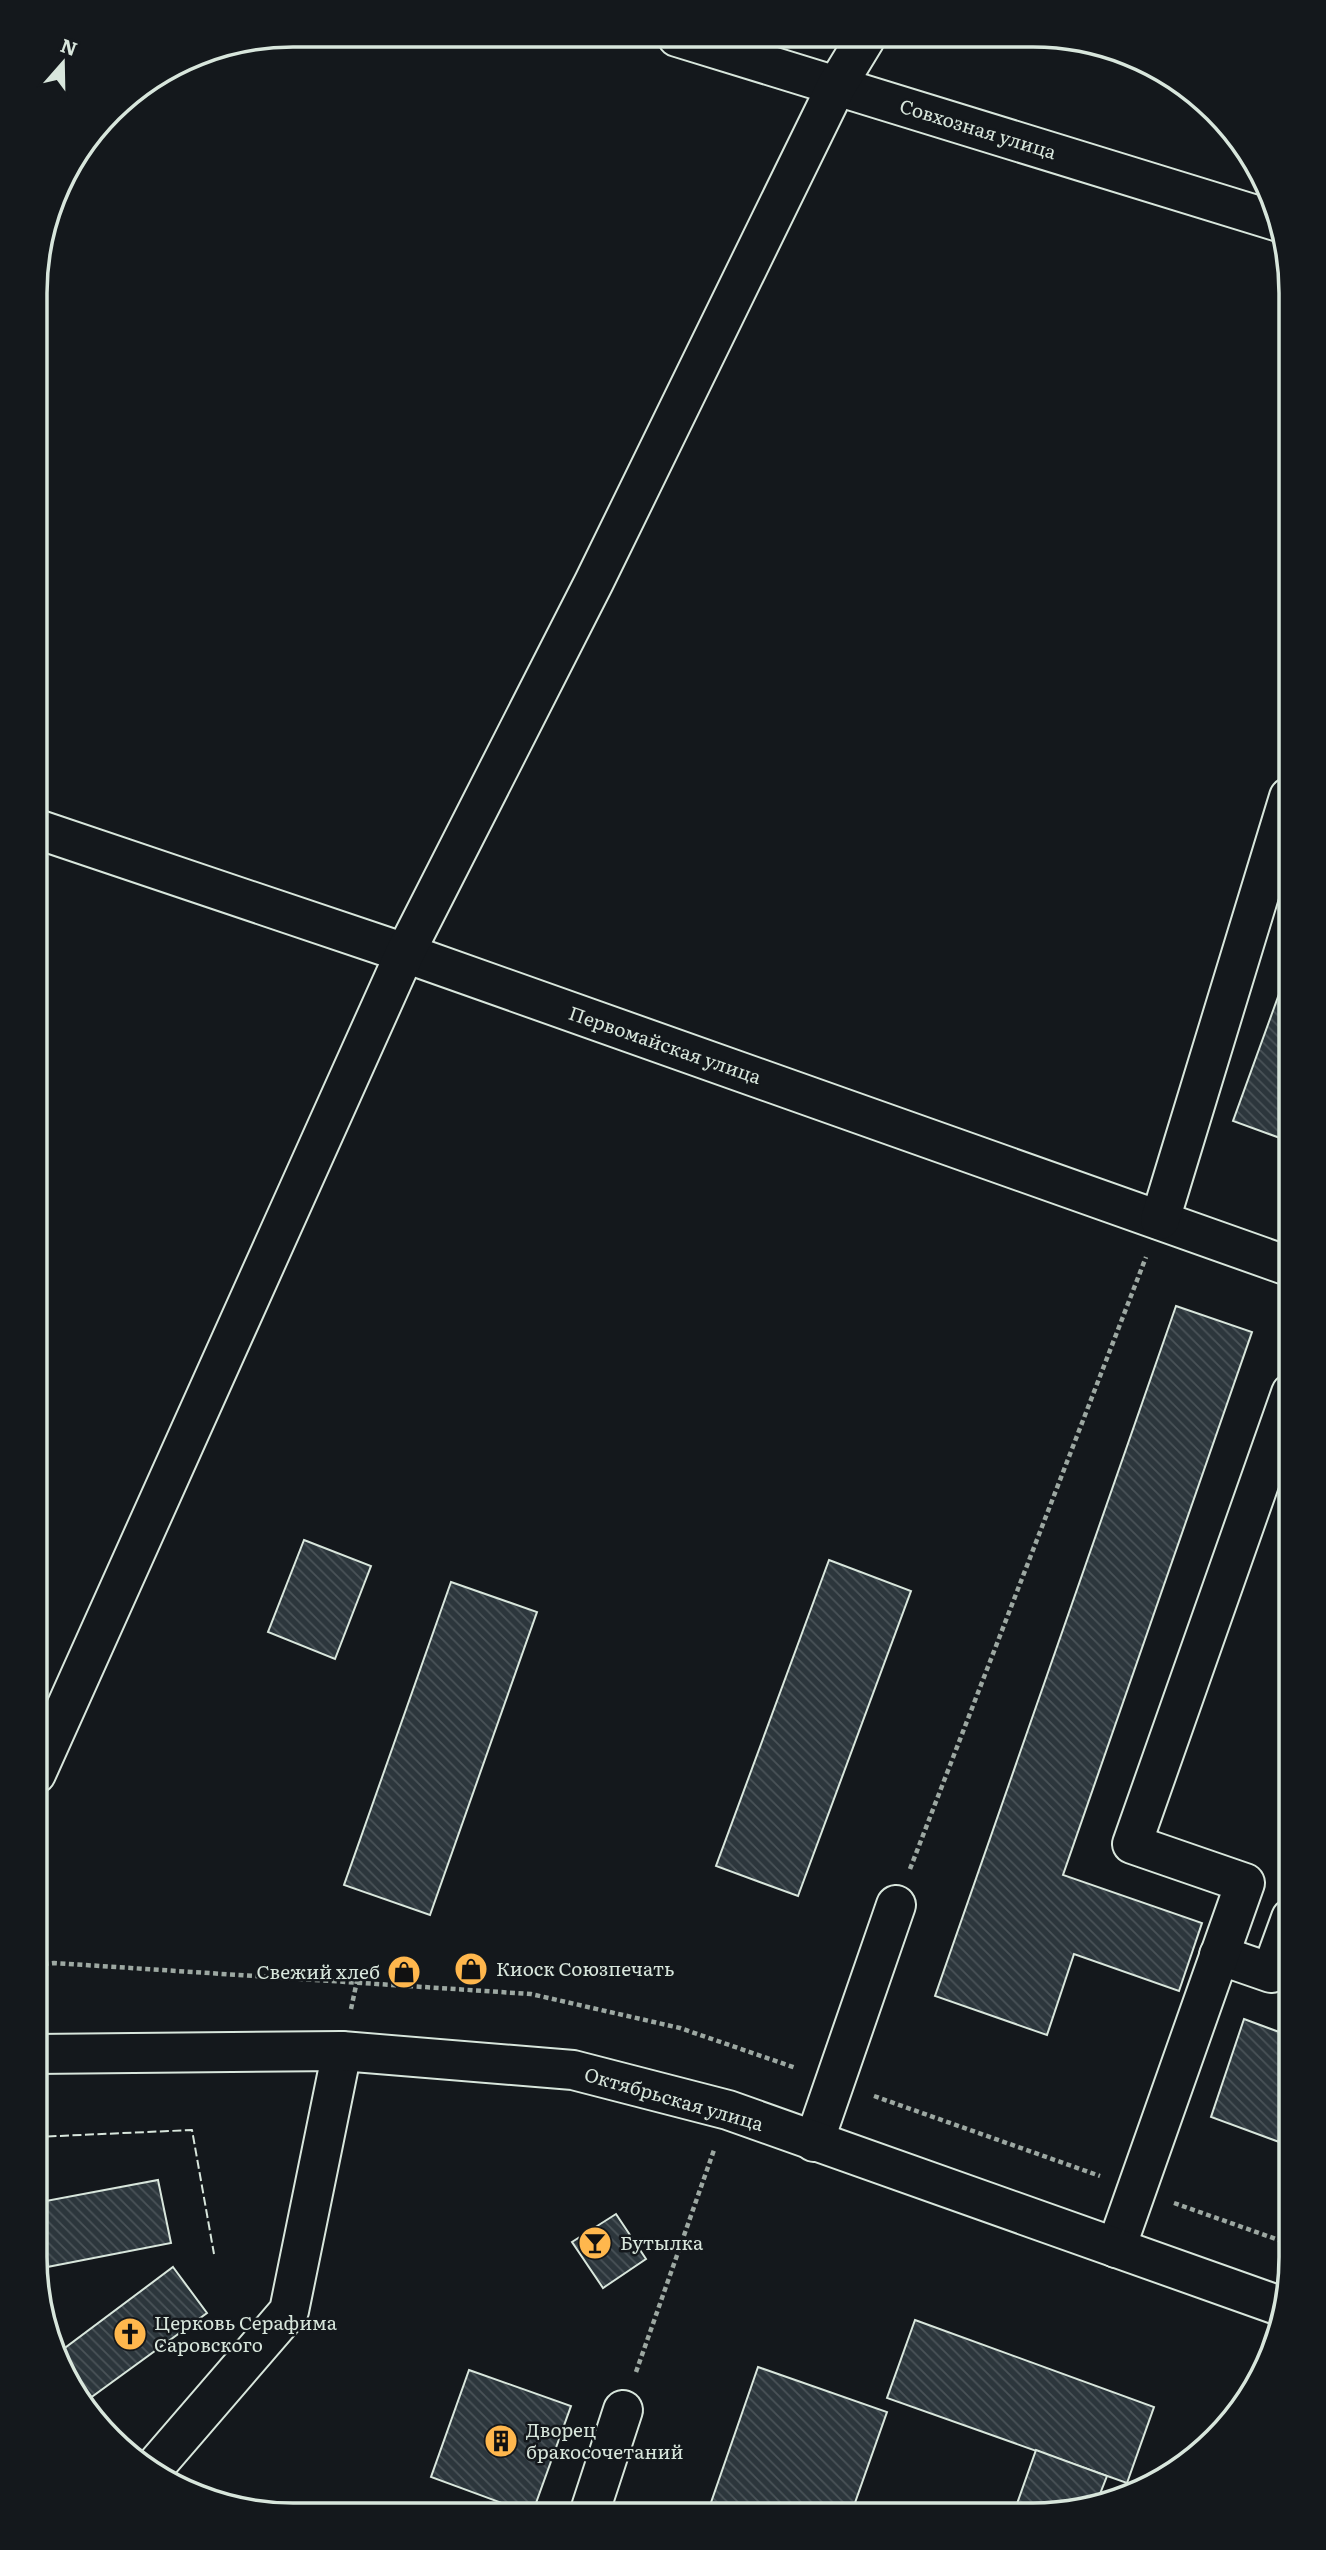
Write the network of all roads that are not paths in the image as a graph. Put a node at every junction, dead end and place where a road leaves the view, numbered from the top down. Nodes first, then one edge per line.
1 (712, 47) edge
2 (859, 47) edge
3 (836, 85) junction
4 (1267, 218) edge
5 (1279, 831) edge
6 (47, 832) edge
7 (405, 953) junction
8 (1160, 1220) junction
9 (1279, 1263) edge
10 (1278, 1429) edge
11 (47, 1750) edge
12 (896, 1905) road end
13 (1278, 1952) edge
14 (1219, 1955) junction
15 (342, 2051) junction
16 (47, 2054) edge
17 (814, 2142) junction
18 (1116, 2248) junction
19 (1274, 2304) edge
20 (623, 2410) road end
21 (159, 2462) edge
22 (593, 2503) edge

1 - 3 street, Совхозная улица
2 - 3 street
3 - 4 street, Совхозная улица
3 - 7 street
5 - 8 street
6 - 7 street, Первомайская улица
7 - 8 street, Первомайская улица
7 - 11 street
8 - 9 street, Первомайская улица
10 - 14 street
12 - 17 street
13 - 14 street
14 - 18 street
15 - 16 street, Октябрьская улица
15 - 17 street, Октябрьская улица
15 - 21 street
17 - 18 street, Октябрьская улица
18 - 19 street, Октябрьская улица
20 - 22 street

